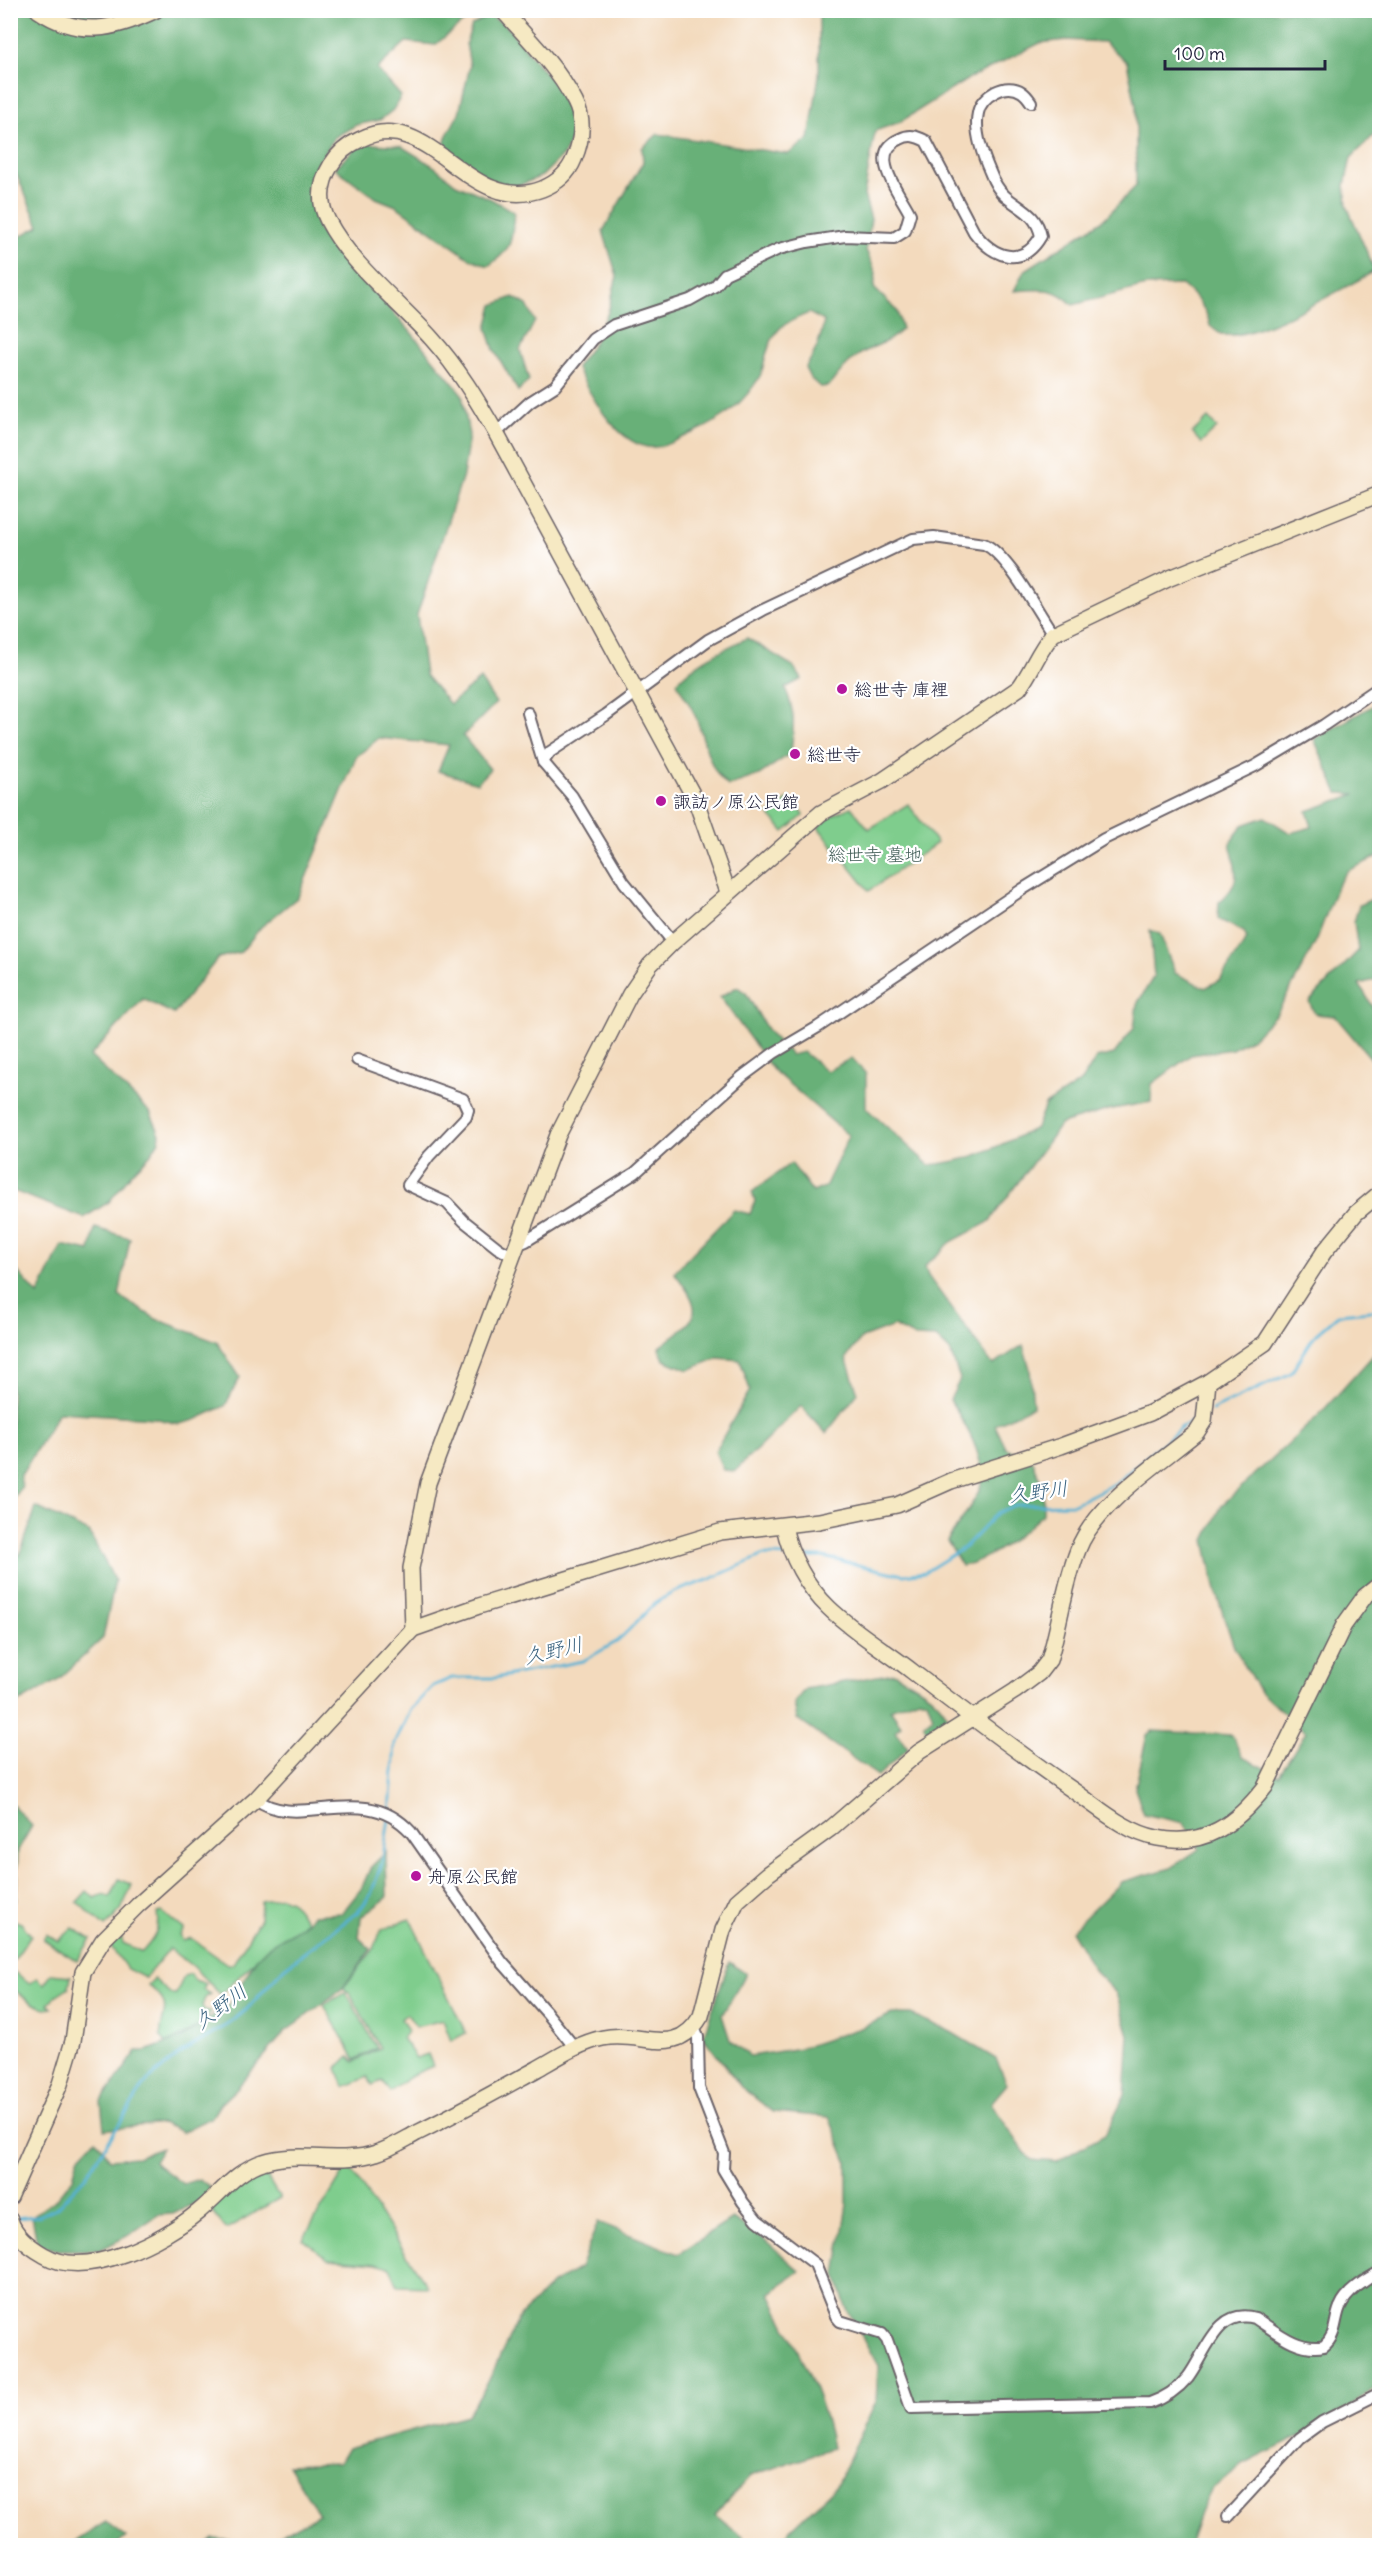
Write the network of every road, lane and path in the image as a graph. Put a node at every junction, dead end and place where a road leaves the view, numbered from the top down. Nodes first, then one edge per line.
1 (38, 10) edge
2 (156, 10) edge
3 (502, 10) edge
4 (1031, 102) dead end
5 (496, 433) junction
6 (1380, 494) edge
7 (1053, 634) junction
8 (1380, 687) edge
9 (637, 690) junction
10 (528, 713) dead end
11 (543, 762) junction
12 (728, 892) junction
13 (673, 942) junction
14 (357, 1060) dead end
15 (1380, 1193) edge
16 (514, 1250) junction
17 (1208, 1382) junction
18 (785, 1533) junction
19 (1380, 1584) edge
20 (413, 1629) junction
21 (973, 1718) junction
22 (256, 1799) junction
23 (694, 2027) junction
24 (574, 2048) junction
25 (10, 2197) edge
26 (12, 2224) edge
27 (1380, 2272) edge
28 (1380, 2393) edge
29 (1228, 2516) dead end

1 - 2 street
3 - 5 street
4 - 5 street
5 - 9 street
6 - 7 street
7 - 9 street
7 - 12 street
8 - 16 street
9 - 11 street
9 - 12 street
10 - 11 street
11 - 13 street
12 - 13 street
13 - 16 street
14 - 16 street
15 - 17 street
16 - 20 street
17 - 18 street
17 - 21 street
18 - 20 street
18 - 21 street
19 - 21 street
20 - 22 street
21 - 23 street
22 - 24 street
22 - 25 street
23 - 24 street
23 - 27 street
24 - 26 street
28 - 29 street

